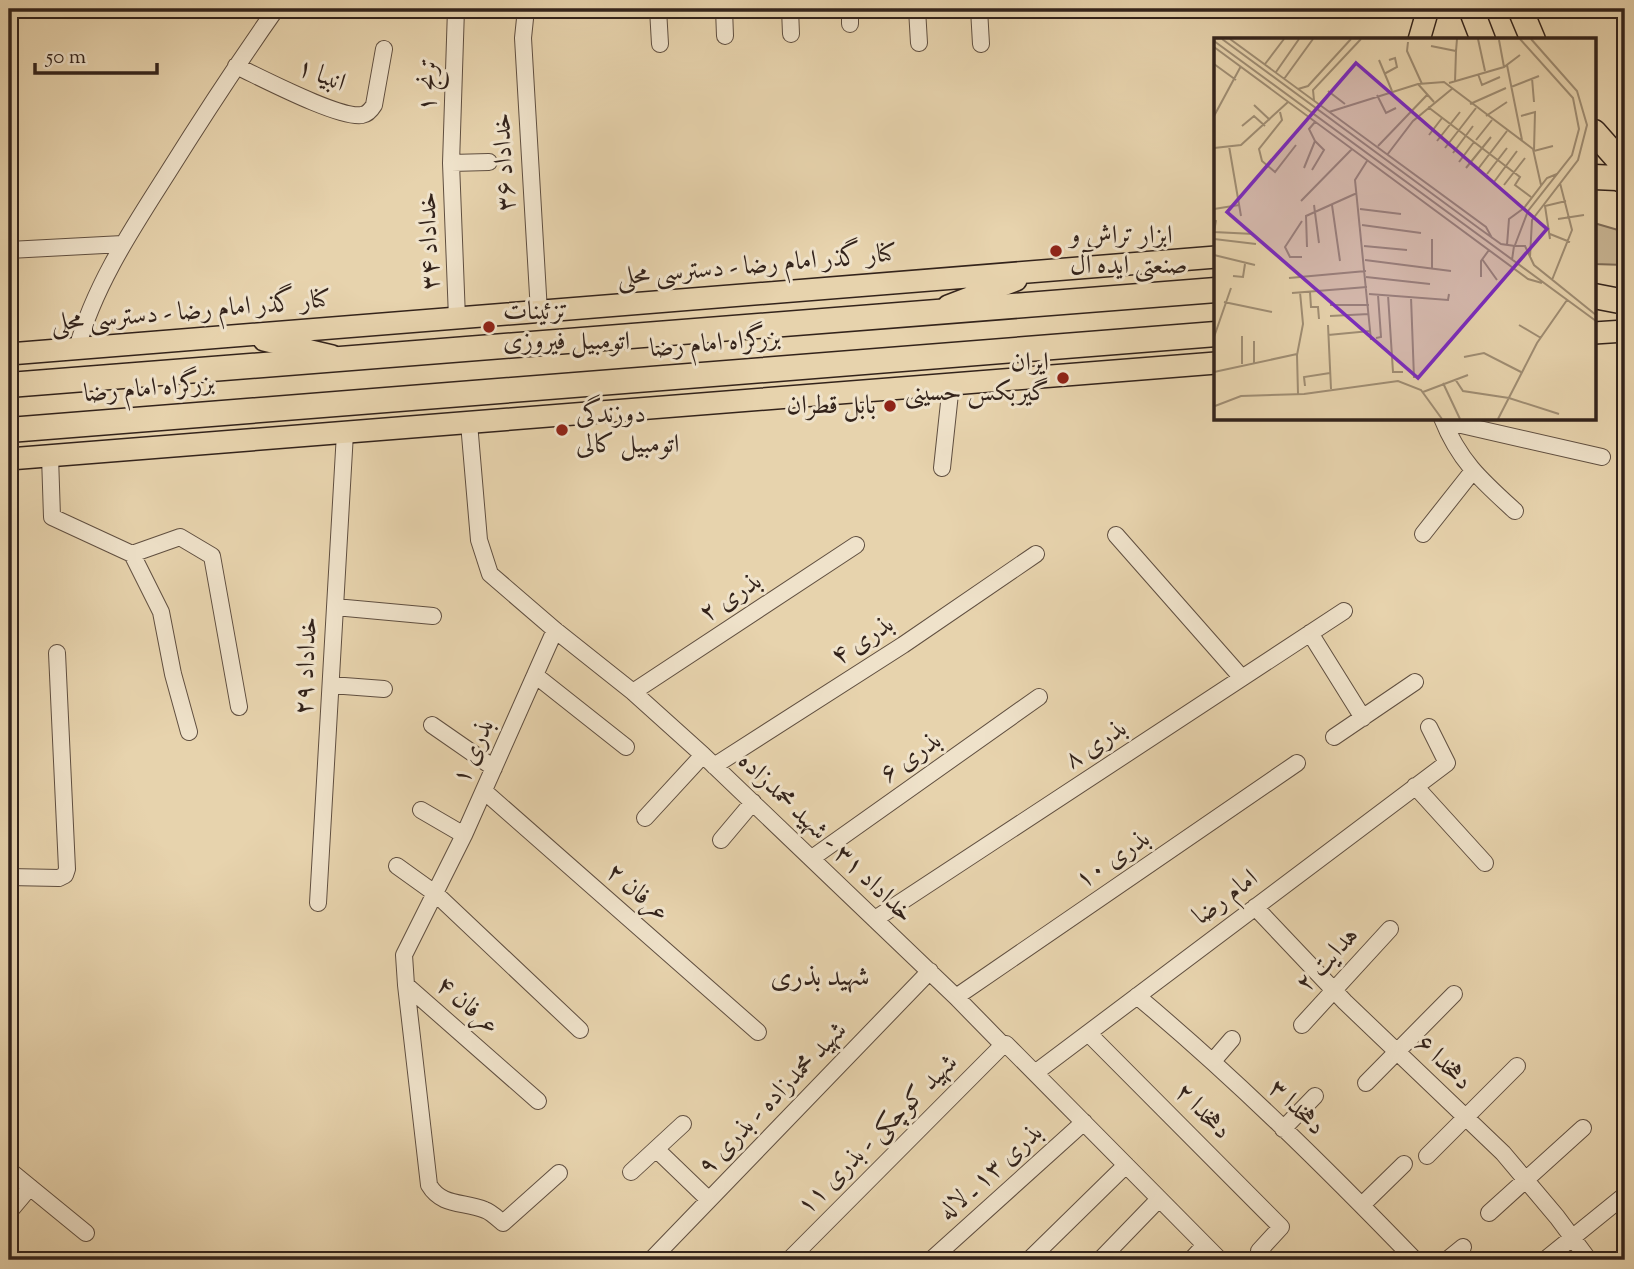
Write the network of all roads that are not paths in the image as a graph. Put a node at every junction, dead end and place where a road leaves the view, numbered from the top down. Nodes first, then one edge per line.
1 (276, 9) edge
2 (456, 9) edge
3 (526, 9) edge
4 (658, 9) edge
5 (724, 9) edge
6 (790, 9) edge
7 (917, 9) edge
8 (979, 9) edge
9 (1428, 9) edge
10 (1471, 9) edge
11 (1520, 9) edge
12 (791, 34) dead end
13 (725, 36) dead end
14 (1420, 38) edge
15 (1482, 38) edge
16 (1532, 38) edge
17 (919, 43) dead end
18 (660, 44) dead end
19 (981, 44) dead end
20 (384, 50) dead end
21 (236, 66) junction
22 (1596, 134) edge
23 (489, 162) dead end
24 (451, 163) junction
25 (1625, 167) edge
26 (1596, 177) edge
27 (1625, 181) edge
28 (122, 244) junction
29 (9, 250) edge
30 (1214, 257) edge
31 (1037, 271) junction
32 (1214, 290) edge
33 (1596, 296) edge
34 (1625, 302) edge
35 (1596, 305) edge
36 (539, 312) junction
37 (934, 312) junction
38 (457, 318) junction
39 (1625, 331) edge
40 (1596, 333) edge
41 (246, 335) junction
42 (1214, 335) edge
43 (77, 349) junction
44 (9, 355) edge
45 (344, 359) junction
46 (1214, 363) edge
47 (1149, 369) junction
48 (728, 373) junction
49 (951, 384) junction
50 (9, 385) edge
51 (465, 394) junction
52 (806, 396) junction
53 (240, 412) junction
54 (1443, 420) edge
55 (469, 423) junction
56 (9, 430) edge
57 (345, 433) junction
58 (163, 447) junction
59 (50, 456) junction
60 (1602, 457) dead end
61 (9, 459) edge
62 (942, 468) dead end
63 (1472, 472) junction
64 (1515, 511) dead end
65 (1423, 534) dead end
66 (1116, 535) dead end
67 (856, 545) dead end
68 (132, 554) junction
69 (1036, 554) dead end
70 (335, 607) junction
71 (1344, 611) dead end
72 (433, 616) dead end
73 (555, 630) junction
74 (1310, 634) junction
75 (58, 653) dead end
76 (535, 675) junction
77 (1242, 678) junction
78 (1415, 682) dead end
79 (331, 685) junction
80 (384, 689) dead end
81 (633, 692) junction
82 (1039, 697) dead end
83 (239, 707) dead end
84 (1363, 718) junction
85 (432, 725) dead end
86 (1430, 727) dead end
87 (189, 732) dead end
88 (1334, 737) dead end
89 (626, 747) dead end
90 (708, 760) junction
91 (1297, 763) dead end
92 (494, 768) junction
93 (1415, 786) junction
94 (484, 791) junction
95 (753, 802) junction
96 (421, 810) dead end
97 (645, 818) dead end
98 (464, 835) junction
99 (721, 840) dead end
100 (812, 858) junction
101 (1485, 863) dead end
102 (397, 866) dead end
103 (9, 877) edge
104 (436, 894) junction
105 (318, 903) dead end
106 (1255, 907) junction
107 (875, 919) junction
108 (1390, 929) dead end
109 (930, 971) junction
110 (406, 985) junction
111 (1334, 990) junction
112 (1454, 994) dead end
113 (1137, 996) junction
114 (956, 997) junction
115 (1302, 1024) dead end
116 (580, 1030) dead end
117 (758, 1032) dead end
118 (1088, 1033) junction
119 (1232, 1039) dead end
120 (1003, 1045) junction
121 (1398, 1054) junction
122 (1213, 1061) junction
123 (1517, 1066) dead end
124 (1035, 1073) junction
125 (1367, 1083) dead end
126 (1315, 1096) dead end
127 (538, 1101) dead end
128 (1465, 1118) junction
129 (1084, 1122) junction
130 (683, 1124) dead end
131 (1583, 1128) dead end
132 (1283, 1129) junction
133 (656, 1149) junction
134 (1427, 1156) dead end
135 (1404, 1164) dead end
136 (1126, 1165) junction
137 (9, 1170) edge
138 (631, 1172) dead end
139 (559, 1173) dead end
140 (1527, 1181) junction
141 (30, 1186) junction
142 (1625, 1195) edge
143 (1159, 1199) junction
144 (709, 1200) junction
145 (1362, 1205) junction
146 (9, 1212) edge
147 (1489, 1213) dead end
148 (86, 1233) dead end
149 (1572, 1238) junction
150 (1205, 1245) junction
151 (1464, 1247) dead end
152 (1259, 1251) dead end
153 (1546, 1259) edge
154 (651, 1260) edge
155 (789, 1260) edge
156 (931, 1260) edge
157 (1029, 1260) edge
158 (1100, 1260) edge
159 (1191, 1260) edge
160 (1220, 1260) edge
161 (1415, 1260) edge
162 (1447, 1260) edge
163 (1590, 1260) edge

1 - 21 street
2 - 24 street, ترنج ۱
3 - 36 street, خداداد ۳۶
4 - 18 street
5 - 13 street
6 - 12 street
7 - 17 street
8 - 19 street
9 - 14 main road
10 - 15 highway
11 - 16 highway
20 - 21 street, انبیا ۱
21 - 28 street
22 - 25 highway
23 - 24 street
24 - 38 street, خداداد ۳۴
26 - 27 highway
28 - 29 street
28 - 43 street
30 - 31 main road, کنار گذر امام رضا - دسترسی محلی
31 - 36 main road, کنار گذر امام رضا - دسترسی محلی
31 - 37 main road
32 - 37 highway, بزرگراه امام رضا
33 - 34 highway
34 - 35 highway
36 - 38 main road, کنار گذر امام رضا - دسترسی محلی
37 - 45 highway, بزرگراه امام رضا
38 - 41 main road, کنار گذر امام رضا - دسترسی محلی
39 - 40 main road
41 - 43 main road, کنار گذر امام رضا - دسترسی محلی
41 - 45 main road
42 - 47 main road
42 - 48 highway, بزرگراه امام رضا
43 - 44 main road, کنار گذر امام رضا - دسترسی محلی
45 - 50 highway, بزرگراه امام رضا
46 - 47 main road
47 - 49 main road
48 - 51 highway, بزرگراه امام رضا
48 - 52 main road
49 - 52 main road
49 - 62 street
51 - 53 highway, بزرگراه امام رضا
51 - 55 main road
52 - 55 main road
53 - 56 highway, بزرگراه امام رضا
53 - 58 main road
54 - 60 street
54 - 63 street
55 - 57 main road
55 - 73 street, خداداد ۳۱ - شهید محمدزاده
57 - 58 main road
57 - 70 street, خداداد ۲۹
58 - 59 main road
59 - 61 main road
59 - 68 street
63 - 64 street
63 - 65 street
66 - 77 street
67 - 81 street, بذری ۲
68 - 83 street
68 - 87 street
69 - 90 street, بذری ۴
70 - 72 street
70 - 79 street, خداداد ۲۹
71 - 74 street, بذری ۸
73 - 76 street, بذری ۱
73 - 81 street, خداداد ۳۱ - شهید محمدزاده
74 - 77 street, بذری ۸
74 - 84 street
75 - 103 street
76 - 89 street
76 - 92 street, بذری ۱
77 - 107 street, بذری ۸
78 - 84 street
79 - 80 street
79 - 105 street, خداداد ۲۹
81 - 90 street, خداداد ۳۱ - شهید محمدزاده
82 - 100 street, بذری ۶
84 - 88 street
85 - 92 street
86 - 93 street, امام رضا
90 - 95 street, خداداد ۳۱ - شهید محمدزاده
90 - 97 street, بذری ۴
91 - 114 street, بذری ۱۰
92 - 94 street, بذری ۱
93 - 101 street
93 - 106 street, امام رضا
94 - 98 street, بذری ۱
94 - 117 street, عرفان ۲
95 - 99 street
95 - 100 street, خداداد ۳۱ - شهید محمدزاده
96 - 98 street
98 - 104 street, بذری ۱
100 - 107 street, خداداد ۳۱ - شهید محمدزاده
102 - 104 street
104 - 110 street, عرفان ۴
104 - 116 street
106 - 111 street, دهخدا ۶
106 - 113 street, امام رضا
107 - 109 street, خداداد ۳۱ - شهید محمدزاده
108 - 111 street, هدایت ۲
109 - 114 street, خداداد ۳۱ - شهید محمدزاده
109 - 144 street, شهید محمدزاده - بذری ۹
110 - 127 street, عرفان ۴
110 - 139 street
111 - 115 street, هدایت ۲
111 - 121 street, دهخدا ۶
112 - 121 street
113 - 118 street, امام رضا
113 - 122 street, دهخدا ۳
114 - 120 street, خداداد ۳۱ - شهید محمدزاده
118 - 124 street, امام رضا
118 - 152 street, دهخدا ۲
119 - 122 street
120 - 124 street, خداداد ۳۱ - شهید محمدزاده
120 - 155 street, شهید کوچکی - بذری ۱۱
121 - 125 street
121 - 128 street, دهخدا ۶
122 - 132 street, دهخدا ۳
123 - 128 street
124 - 129 street, خداداد ۳۱ - شهید محمدزاده
126 - 132 street
128 - 134 street
128 - 140 street, دهخدا ۶
129 - 136 street, خداداد ۳۱ - شهید محمدزاده
129 - 156 street, بذری ۱۳ ـ لاله
130 - 133 street
131 - 140 street
132 - 145 street, دهخدا ۳
133 - 138 street
133 - 144 street
135 - 145 street
136 - 143 street, خداداد ۳۱ - شهید محمدزاده
136 - 157 street
137 - 141 street
140 - 147 street
140 - 149 street, دهخدا ۶
141 - 146 street
141 - 148 street
142 - 149 street
143 - 150 street, خداداد ۳۱ - شهید محمدزاده
143 - 158 street
144 - 154 street, شهید محمدزاده - بذری ۹
145 - 161 street, دهخدا ۳
149 - 153 street
149 - 163 street, دهخدا ۶
150 - 159 street
150 - 160 street, خداداد ۳۱ - شهید محمدزاده
151 - 162 street

